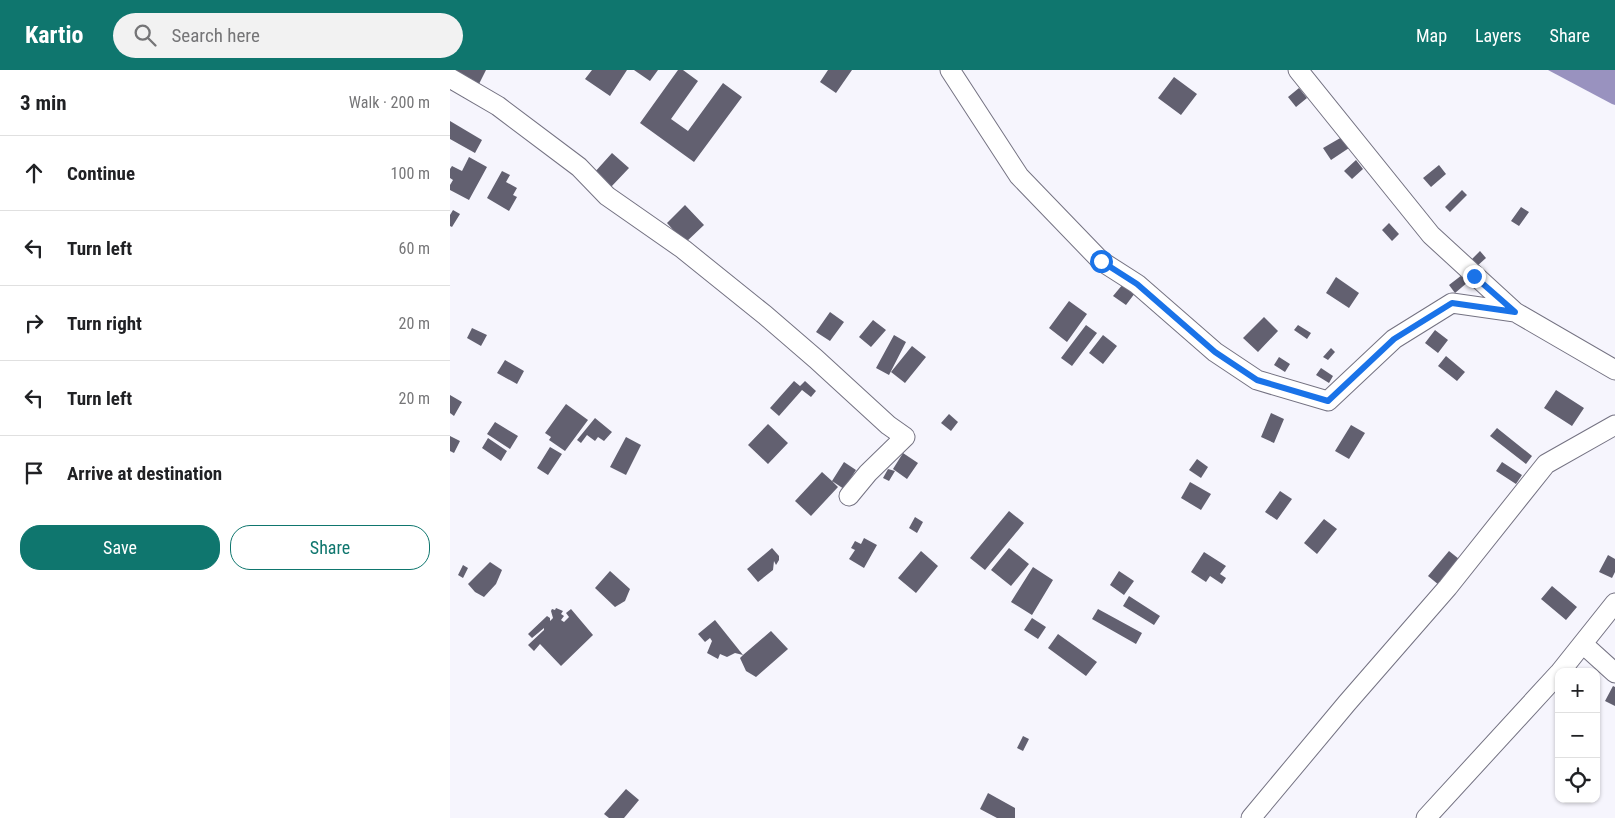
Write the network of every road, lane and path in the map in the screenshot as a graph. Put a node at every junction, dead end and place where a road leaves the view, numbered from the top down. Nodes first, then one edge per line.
1 (950, 70) edge
2 (1298, 70) edge
3 (450, 78) edge
4 (1515, 312) junction
5 (1615, 370) edge
6 (1615, 425) edge
7 (848, 496) dead end
8 (1615, 603) edge
9 (1583, 644) junction
10 (1562, 668) edge
11 (1615, 673) edge
12 (1555, 676) edge
13 (1251, 818) edge
14 (1426, 818) edge

1 - 4 street
2 - 4 street
3 - 7 street
4 - 5 street
6 - 13 street
8 - 9 street
9 - 10 street
9 - 11 street
12 - 14 street

